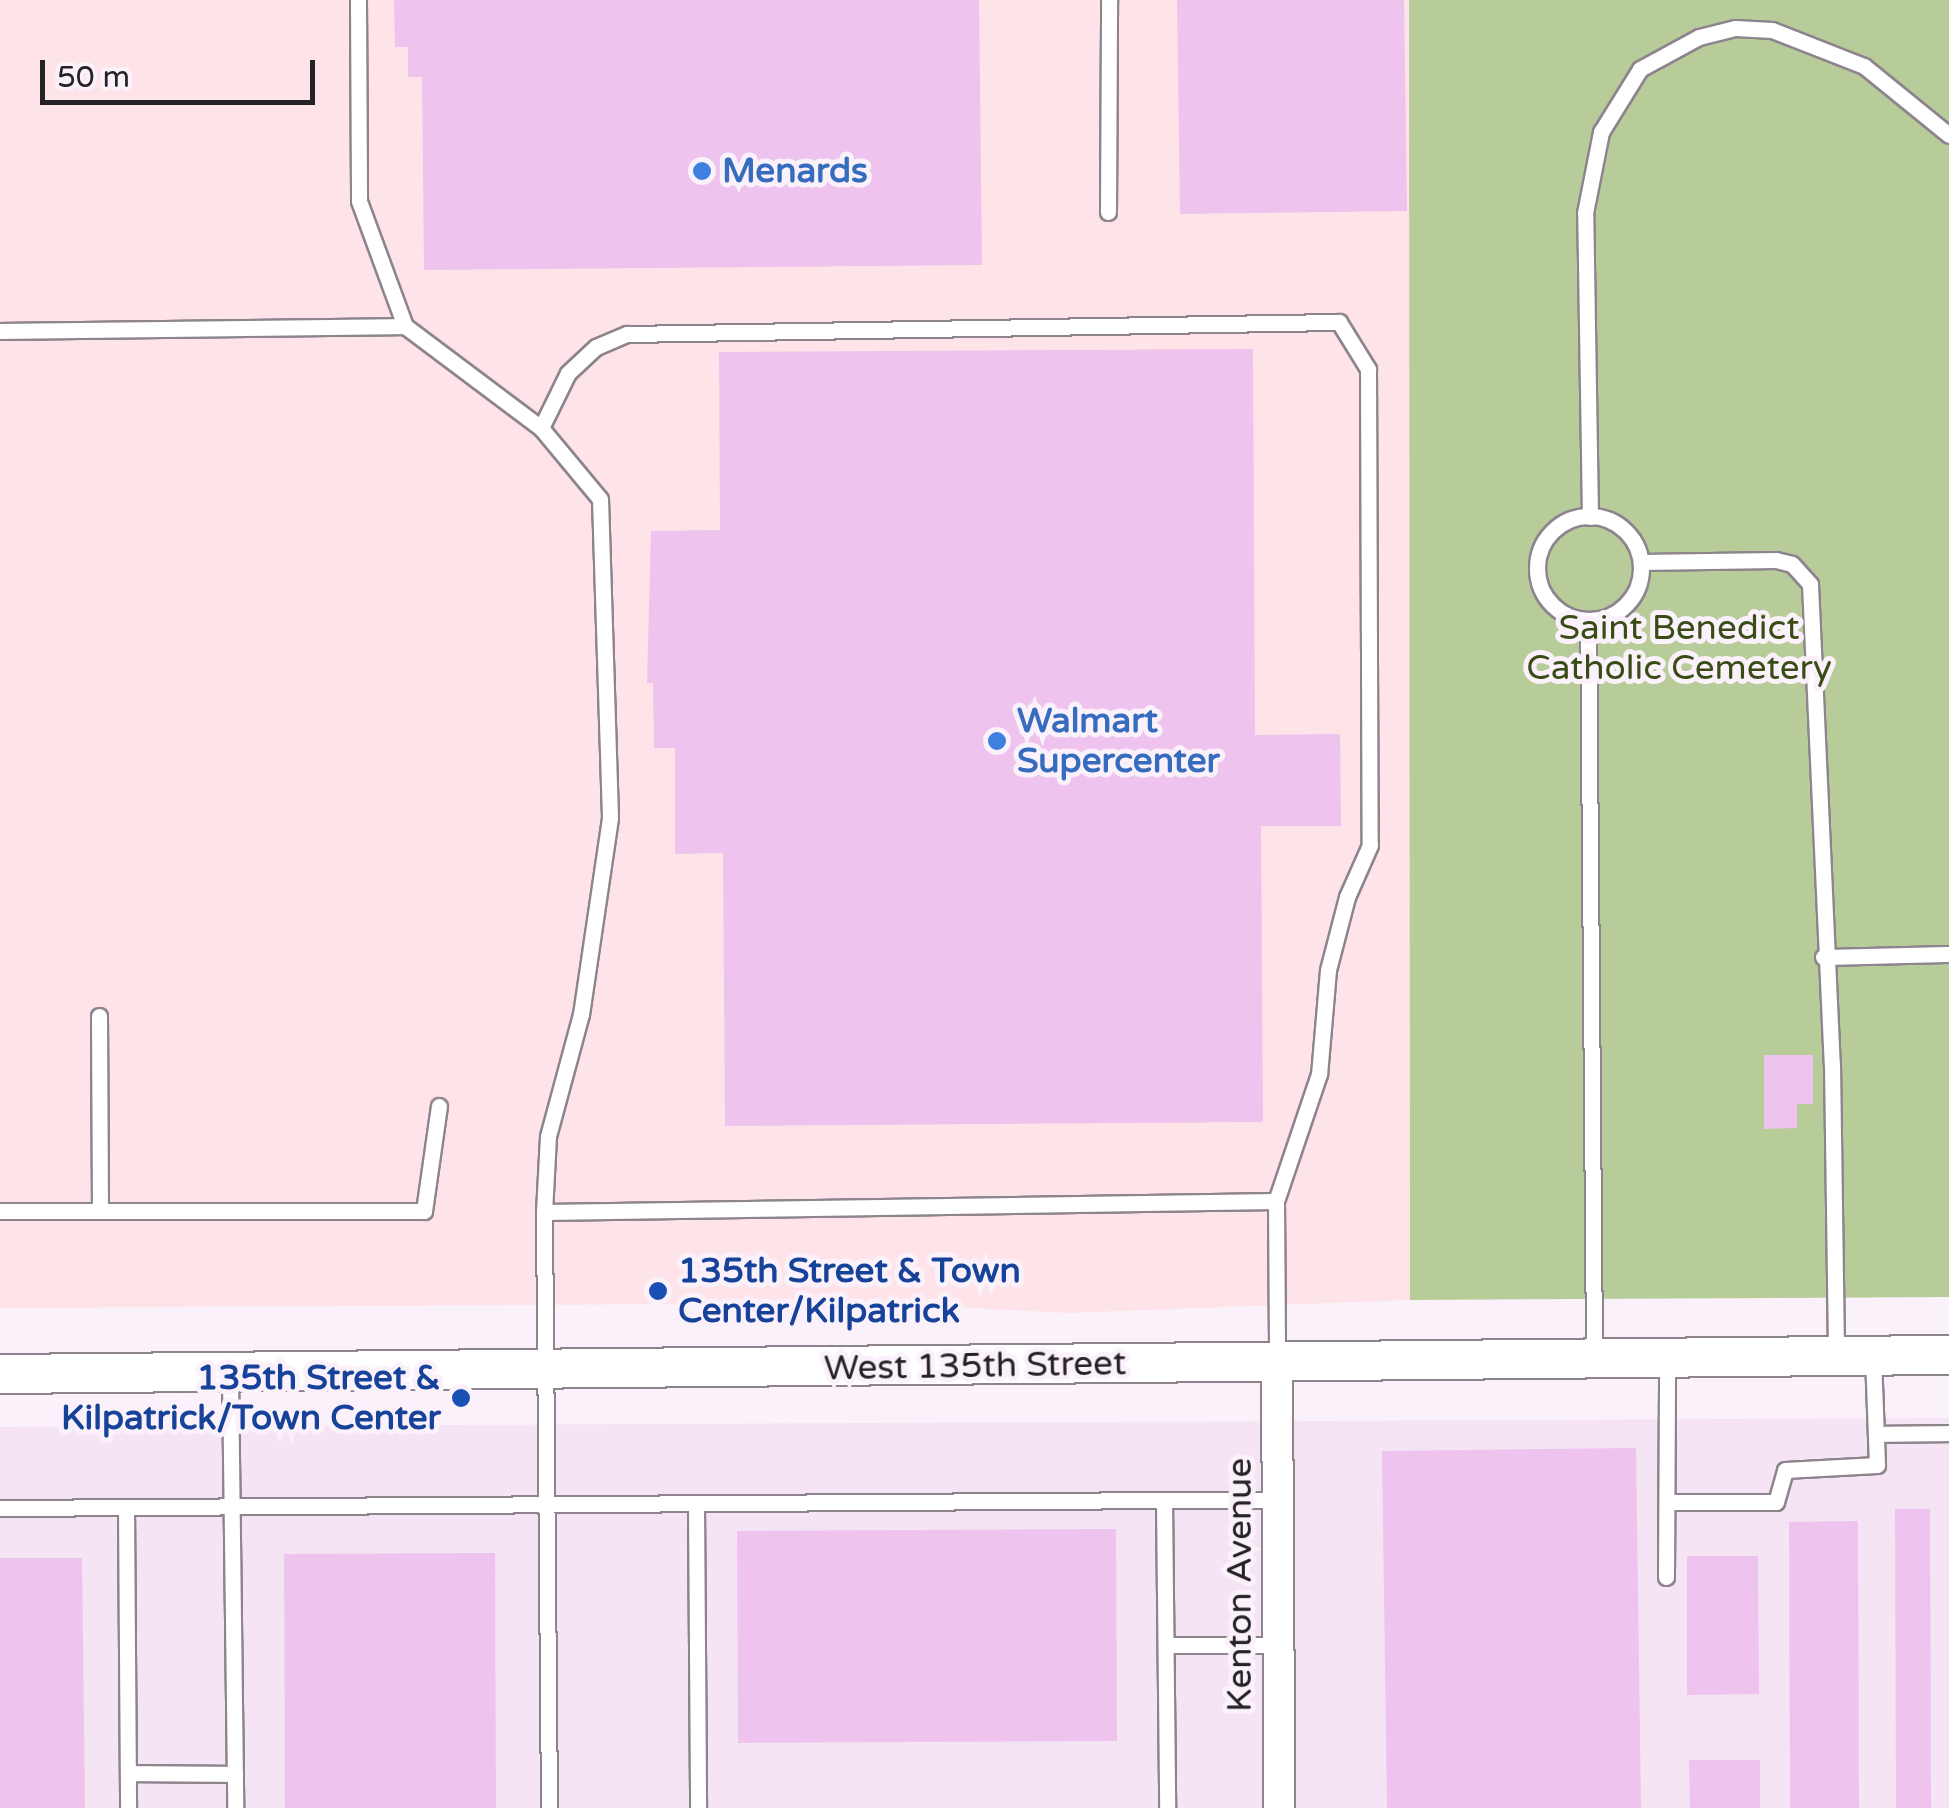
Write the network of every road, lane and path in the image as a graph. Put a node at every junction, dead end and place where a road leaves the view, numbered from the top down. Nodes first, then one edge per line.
1 (358, 0) edge
2 (1110, 0) edge
3 (1949, 135) edge
4 (1108, 212) dead end
5 (405, 326) junction
6 (0, 331) edge
7 (541, 428) junction
8 (1590, 516) junction
9 (1641, 562) junction
10 (1588, 620) junction
11 (1949, 954) edge
12 (1823, 957) junction
13 (99, 1016) dead end
14 (438, 1106) dead end
15 (1276, 1200) junction
16 (0, 1211) edge
17 (100, 1211) junction
18 (544, 1212) junction
19 (1949, 1355) edge
20 (1873, 1356) junction
21 (1836, 1357) junction
22 (1594, 1359) junction
23 (1667, 1359) junction
24 (1277, 1362) junction
25 (546, 1370) junction
26 (0, 1374) edge
27 (230, 1374) junction
28 (1949, 1433) edge
29 (1876, 1434) junction
30 (1164, 1500) junction
31 (1278, 1500) junction
32 (1667, 1502) junction
33 (547, 1504) junction
34 (696, 1504) junction
35 (233, 1506) junction
36 (126, 1507) junction
37 (0, 1508) edge
38 (1666, 1577) dead end
39 (1166, 1645) junction
40 (1278, 1645) junction
41 (128, 1773) junction
42 (235, 1774) junction
43 (128, 1808) edge
44 (236, 1808) edge
45 (549, 1808) edge
46 (698, 1808) edge
47 (1166, 1808) edge
48 (1279, 1808) edge

1 - 5 lane
2 - 4 lane
3 - 8 lane
5 - 6 lane
5 - 7 lane
7 - 15 lane
7 - 18 lane
8 - 9 lane
8 - 10 lane
9 - 10 lane
9 - 12 lane
10 - 22 lane
11 - 12 lane
12 - 21 lane
13 - 17 lane
14 - 17 lane
15 - 18 lane
15 - 24 lane
16 - 17 lane
18 - 25 lane
19 - 20 street, West 135th Street
20 - 21 street, West 135th Street
20 - 29 lane
21 - 23 street, West 135th Street
22 - 23 street, West 135th Street
22 - 24 street, West 135th Street
23 - 32 lane
24 - 25 street, West 135th Street
24 - 31 street, Kenton Avenue
25 - 27 street, West 135th Street
25 - 33 lane
26 - 27 street, West 135th Street
27 - 35 lane
28 - 29 lane
29 - 32 lane
30 - 31 lane
30 - 34 lane
30 - 39 lane
31 - 40 street, Kenton Avenue
32 - 38 lane
33 - 34 lane
33 - 35 lane
33 - 45 lane
34 - 46 lane
35 - 36 lane
35 - 42 lane
36 - 37 lane
36 - 41 lane
39 - 40 lane
39 - 47 lane
40 - 48 street, Kenton Avenue
41 - 42 lane
41 - 43 lane
42 - 44 lane

